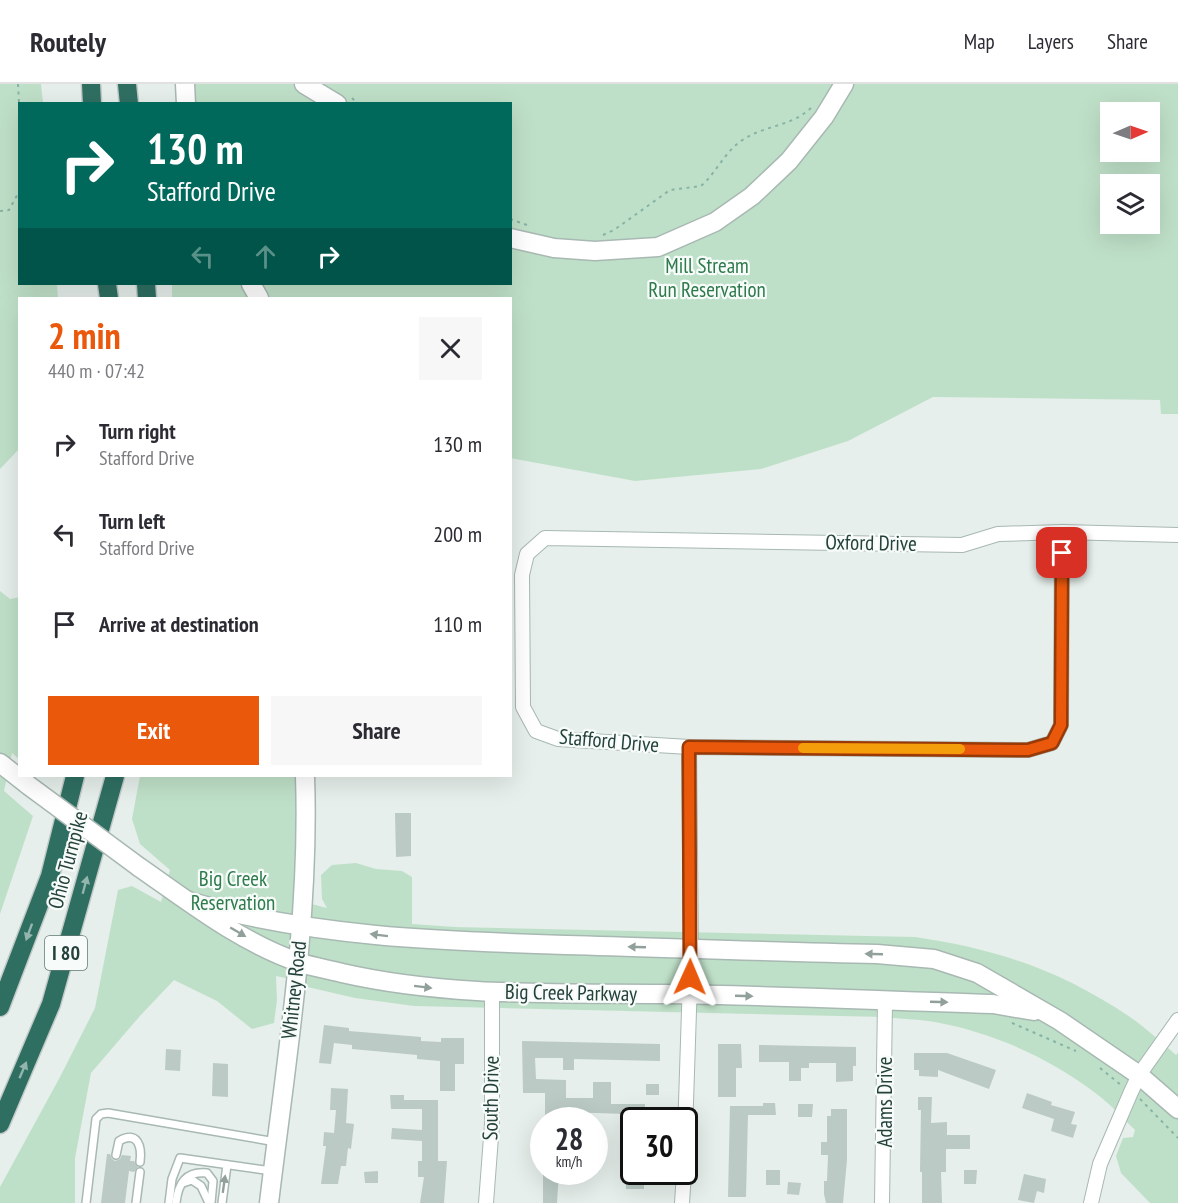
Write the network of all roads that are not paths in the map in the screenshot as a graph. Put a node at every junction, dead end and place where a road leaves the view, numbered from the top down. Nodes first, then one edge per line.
1 (91, 84) edge
2 (185, 84) edge
3 (304, 84) edge
4 (844, 84) edge
5 (92, 102) edge
6 (186, 102) edge
7 (334, 102) edge
8 (512, 238) edge
9 (1062, 532) junction
10 (1178, 534) edge
11 (563, 537) joint
12 (689, 747) junction
13 (0, 764) edge
14 (75, 777) edge
15 (115, 777) edge
16 (305, 777) edge
17 (188, 901) junction
18 (301, 925) junction
19 (691, 949) junction
20 (298, 963) junction
21 (492, 992) junction
22 (690, 994) junction
23 (885, 1001) junction
24 (0, 1007) edge
25 (1045, 1013) junction
26 (1178, 1020) edge
27 (1140, 1075) junction
28 (686, 1107) edge
29 (1178, 1109) edge
30 (0, 1124) edge
31 (276, 1142) junction
32 (116, 1155) dead end
33 (140, 1162) dead end
34 (227, 1165) junction
35 (273, 1171) junction
36 (140, 1172) dead end
37 (183, 1183) junction
38 (683, 1185) edge
39 (86, 1203) edge
40 (136, 1203) edge
41 (169, 1203) edge
42 (176, 1203) edge
43 (210, 1203) edge
44 (222, 1203) edge
45 (269, 1203) edge
46 (486, 1203) edge
47 (681, 1203) edge
48 (882, 1203) edge
49 (1091, 1203) edge

1 - 5 highway
2 - 6 street
3 - 7 street
4 - 8 street
9 - 10 street, Oxford Drive
9 - 11 street, Oxford Drive
9 - 12 street, Stafford Drive
11 - 12 street, Stafford Drive
12 - 19 street
13 - 17 street, Big Creek Parkway, bridge
14 -> 24 highway, Ohio Turnpike / I 80
30 -> 15 highway, Ohio Turnpike / I 80
16 - 18 street, Whitney Road
17 - 18 street, Big Creek Parkway
17 -> 20 street, Big Creek Parkway
19 -> 18 street, Big Creek Parkway
18 - 20 street, Whitney Road
19 - 22 street
25 -> 19 street, Big Creek Parkway
20 -> 21 street, Big Creek Parkway
20 - 31 street, Whitney Road
21 - 22 street, Big Creek Parkway
21 - 46 street, South Drive
22 -> 23 street, Big Creek Parkway
22 - 28 street
23 -> 25 street, Big Creek Parkway
23 - 48 street, Adams Drive
25 - 27 street, Big Creek Parkway
26 - 27 street
27 - 29 street, Big Creek Parkway
27 - 49 street
31 - 35 street, Whitney Road
31 - 39 lane
32 - 33 lane
34 - 35 lane
34 - 41 lane
44 -> 34 lane
35 - 45 street, Whitney Road
36 - 40 lane
37 - 42 lane
37 - 43 lane
37 - 43 lane
38 - 47 street

